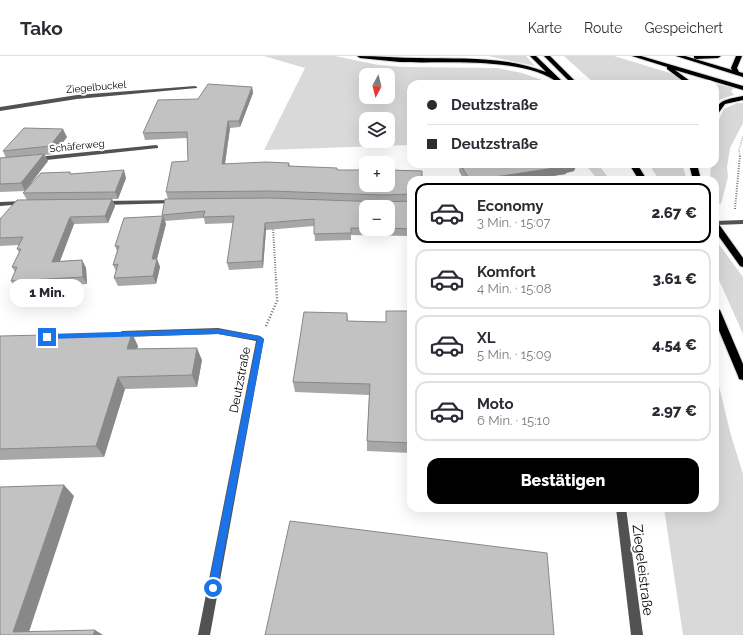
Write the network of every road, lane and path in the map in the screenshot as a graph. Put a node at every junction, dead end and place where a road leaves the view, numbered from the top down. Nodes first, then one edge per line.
1 (360, 56) edge
2 (479, 56) edge
3 (533, 56) edge
4 (547, 56) edge
5 (635, 56) edge
6 (681, 56) edge
7 (718, 56) edge
8 (739, 56) edge
9 (460, 61) junction
10 (665, 64) junction
11 (741, 73) edge
12 (556, 78) joint
13 (571, 80) edge
14 (686, 80) edge
15 (708, 80) edge
16 (719, 80) edge
17 (719, 83) edge
18 (195, 87) dead end
19 (743, 88) edge
20 (743, 98) edge
21 (719, 108) edge
22 (0, 109) edge
23 (743, 136) edge
24 (156, 147) dead end
25 (740, 150) junction
26 (743, 150) edge
27 (31, 160) edge
28 (184, 202) edge
29 (32, 203) edge
30 (96, 203) edge
31 (0, 204) edge
32 (734, 210) dead end
33 (743, 222) edge
34 (273, 224) edge
35 (719, 224) edge
36 (719, 230) edge
37 (743, 264) edge
38 (719, 319) edge
39 (117, 335) edge
40 (260, 339) junction
41 (743, 376) edge
42 (622, 512) edge
43 (204, 635) edge
44 (637, 635) edge

1 - 9 main road
2 - 9 main road
3 - 12 main road
4 - 13 main road
5 - 10 main road
6 - 7 main road
6 - 11 main road
8 - 11 main road
9 - 12 main road
10 - 14 main road
10 - 15 main road
11 - 16 main road
17 - 19 main road
18 - 22 street, Ziegelbuckel
20 - 21 main road
23 - 25 path
24 - 27 street, Schäferweg
25 - 26 path
25 - 32 path
28 - 30 street
29 - 31 street
33 - 35 street
34 - 40 path
36 - 37 main road
38 - 41 main road
39 - 40 street, Deutzstraße
40 - 43 street, Deutzstraße
42 - 44 street, Ziegeleistraße

